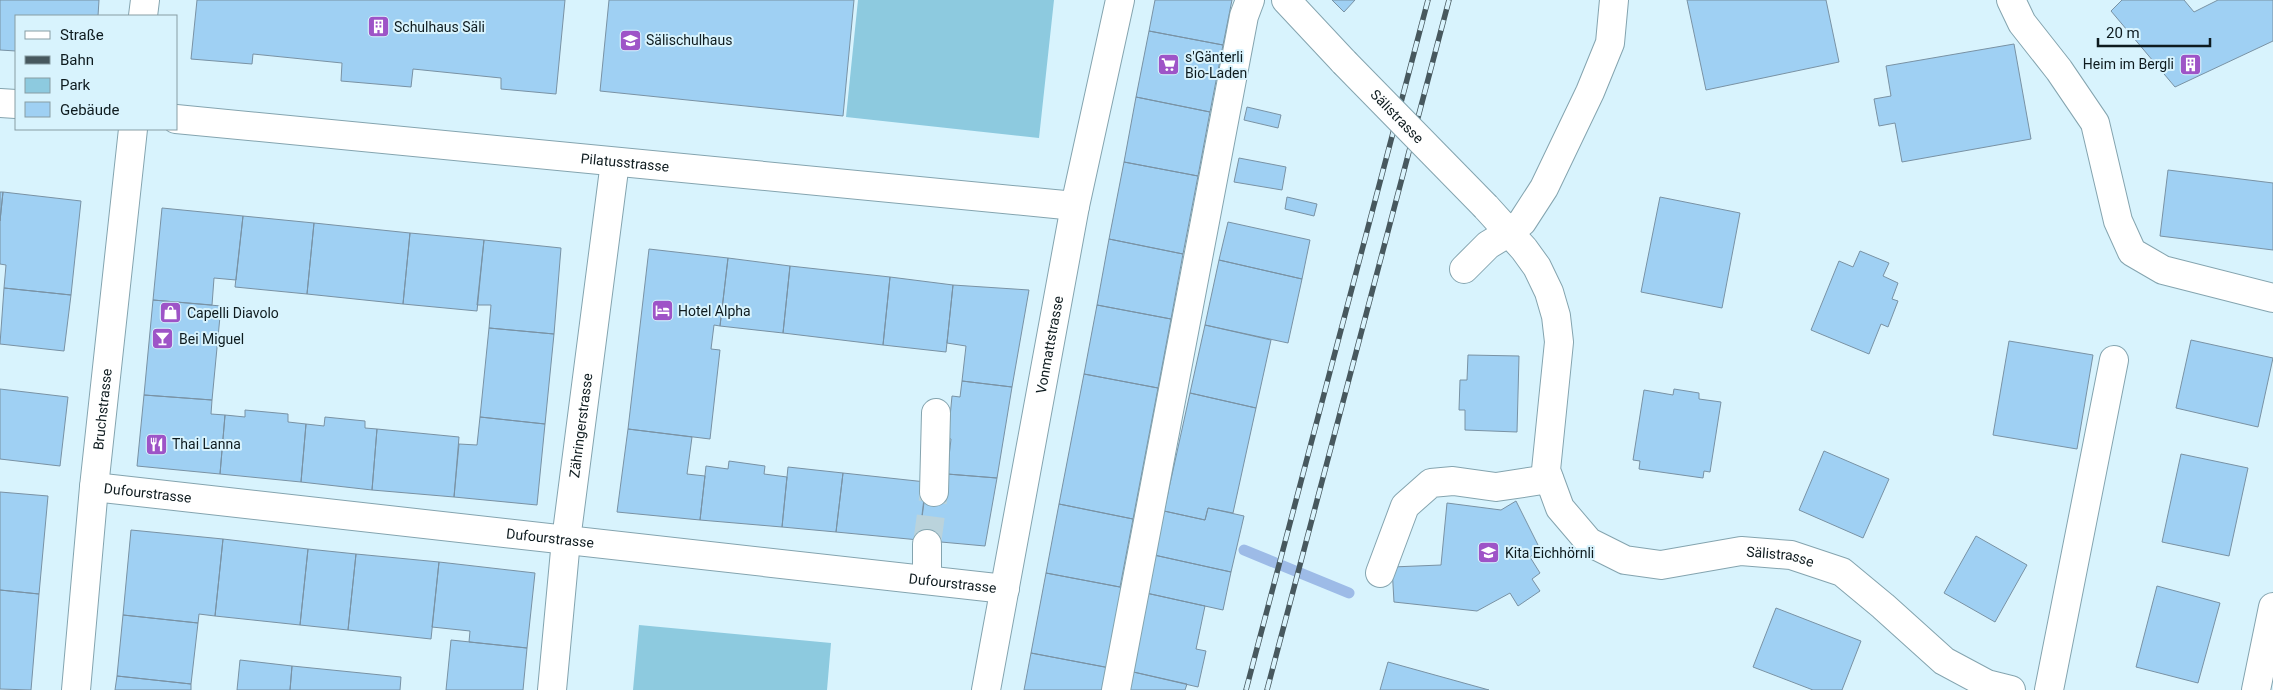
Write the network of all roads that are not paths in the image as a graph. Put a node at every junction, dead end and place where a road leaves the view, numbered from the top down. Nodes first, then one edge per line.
1 (145, 0) edge
2 (1120, 0) edge
3 (1250, 0) edge
4 (1286, 0) edge
5 (1614, 0) edge
6 (2011, 0) edge
7 (144, 15) edge
8 (0, 103) edge
9 (15, 104) edge
10 (178, 119) edge
11 (133, 130) edge
12 (615, 162) junction
13 (1074, 206) junction
14 (1511, 232) junction
15 (1464, 269) dead end
16 (2273, 298) edge
17 (2114, 360) dead end
18 (936, 412) dead end
19 (1549, 478) junction
20 (94, 487) junction
21 (934, 492) tunnel mouth
22 (566, 540) junction
23 (928, 544) tunnel mouth
24 (1380, 573) dead end
25 (926, 580) junction
26 (1005, 589) junction
27 (2273, 607) edge
28 (76, 690) edge
29 (552, 690) edge
30 (986, 690) edge
31 (1116, 690) edge
32 (2011, 690) edge
33 (2049, 690) edge
34 (2256, 690) edge

1 - 7 street
2 - 13 street, Vonmattstrasse
3 - 31 street
4 - 14 street, Sälistrasse, bridge
5 - 14 street
6 - 16 street
8 - 9 street
10 - 12 street, Pilatusstrasse
11 - 20 street, Bruchstrasse
12 - 13 street, Pilatusstrasse
12 - 22 street, Zähringerstrasse
13 - 26 street, Vonmattstrasse
14 - 15 street
14 - 19 street, Sälistrasse
17 - 33 street
18 - 21 street
19 - 24 street
19 - 32 street, Sälistrasse
20 - 22 street, Dufourstrasse
20 - 28 street, Bruchstrasse
22 - 25 street, Dufourstrasse
22 - 29 street, Zähringerstrasse
23 - 25 street
25 - 26 street, Dufourstrasse
26 - 30 street, Vonmattstrasse
27 - 34 street

